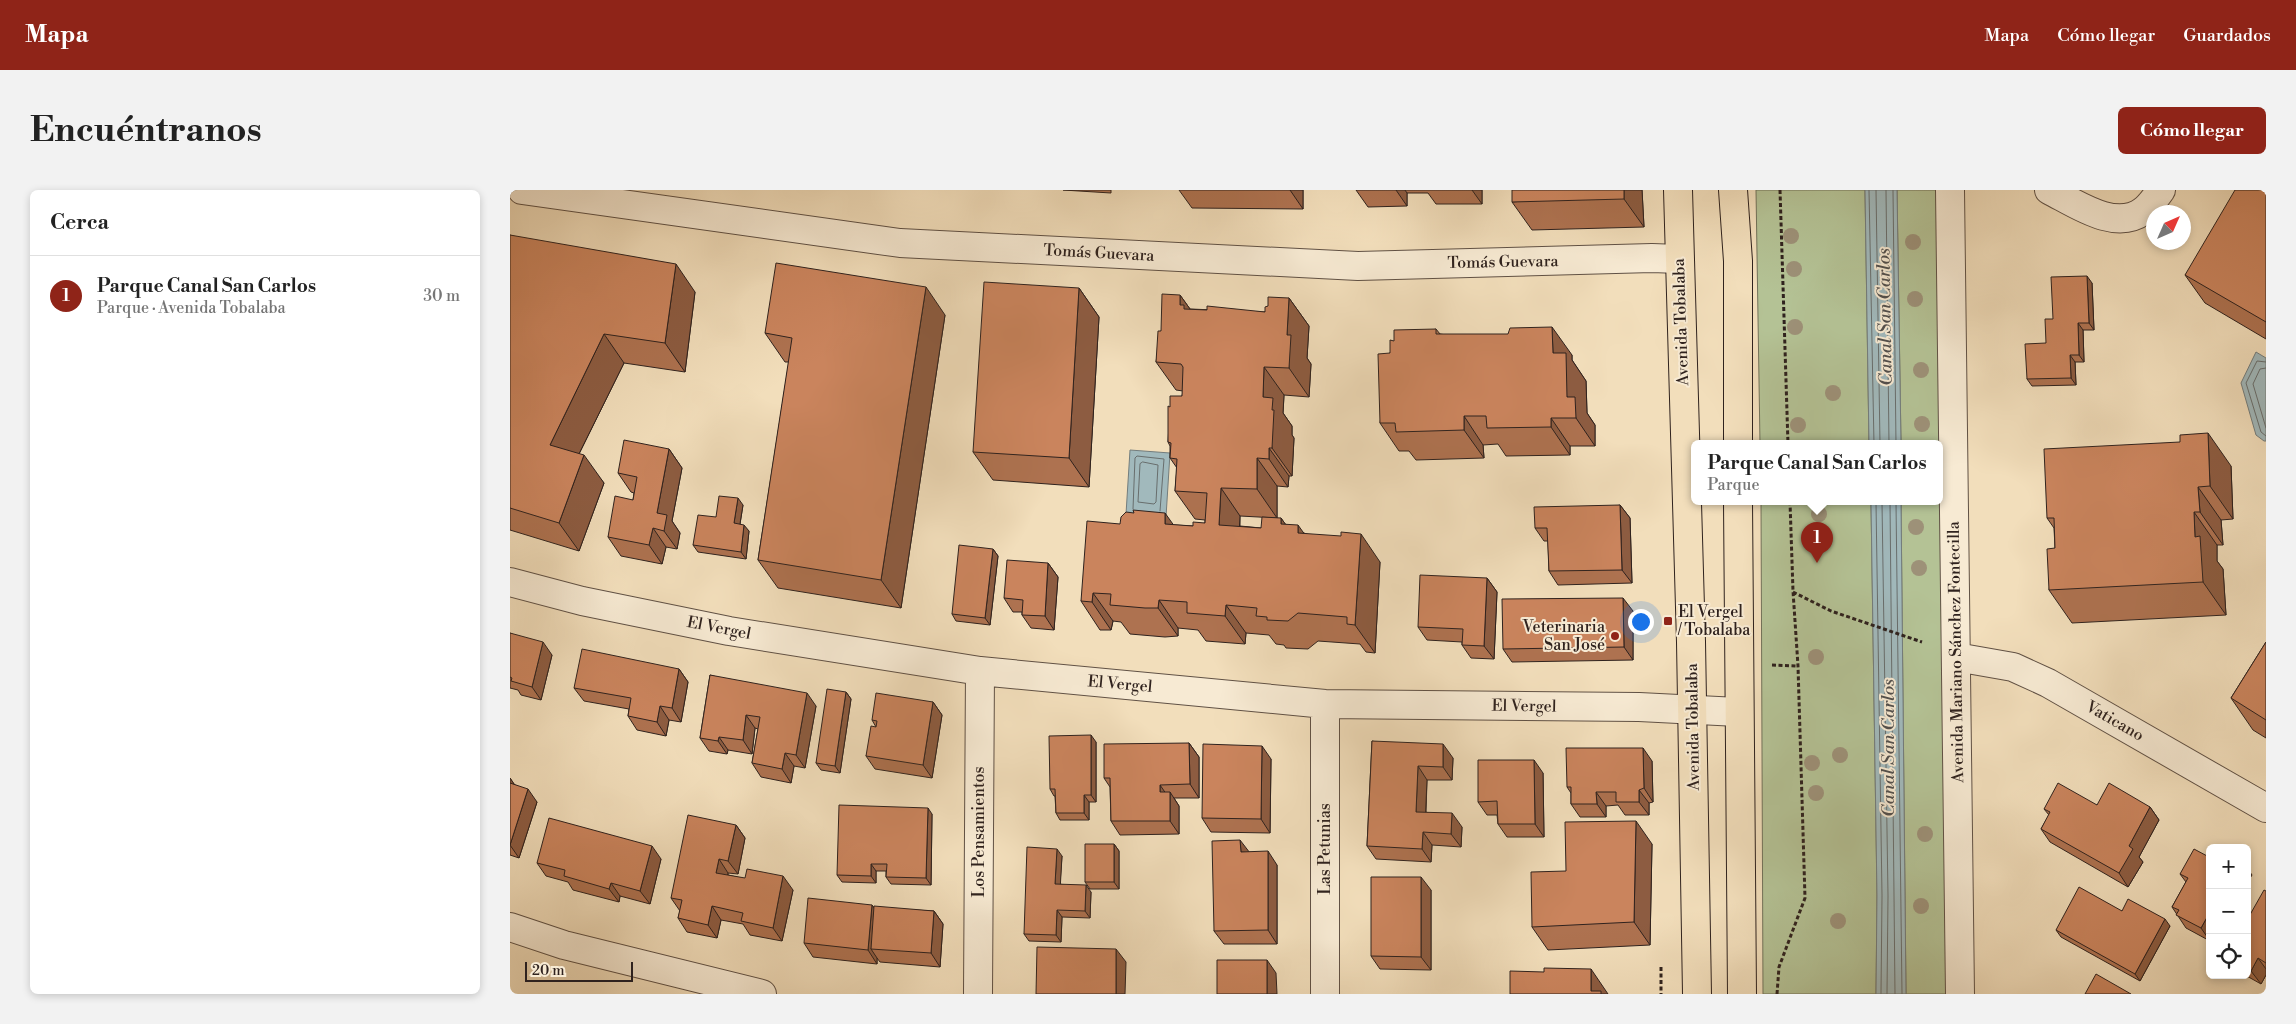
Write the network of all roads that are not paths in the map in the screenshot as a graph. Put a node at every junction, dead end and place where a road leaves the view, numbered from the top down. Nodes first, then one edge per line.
1 (522, 190) edge
2 (1678, 190) edge
3 (1733, 190) edge
4 (1950, 190) edge
5 (2049, 190) edge
6 (2162, 190) edge
7 (1679, 260) junction
8 (1738, 440) edge
9 (1738, 505) edge
10 (510, 582) edge
11 (1956, 657) junction
12 (980, 671) junction
13 (1325, 704) junction
14 (1693, 709) junction
15 (1738, 712) junction
16 (2266, 808) edge
17 (510, 927) edge
18 (762, 994) edge
19 (978, 994) edge
20 (1325, 994) edge
21 (1697, 994) edge
22 (1742, 994) edge
23 (1960, 994) edge

1 - 7 street, Tomás Guevara
2 - 7 main road, Avenida Tobalaba
3 - 8 main road
4 - 11 street, Avenida Mariano Sánchez Fontecilla
5 - 6 street
7 - 14 main road, Avenida Tobalaba
9 - 15 main road
10 - 12 street, El Vergel
11 - 16 street, Vaticano
11 - 23 street, Avenida Mariano Sánchez Fontecilla
12 - 13 street, El Vergel
12 - 19 street, Los Pensamientos
13 - 14 street, El Vergel
13 - 20 street, Las Petunias
14 - 15 street, El Vergel
14 - 21 main road, Avenida Tobalaba
15 - 22 main road
17 - 18 street

